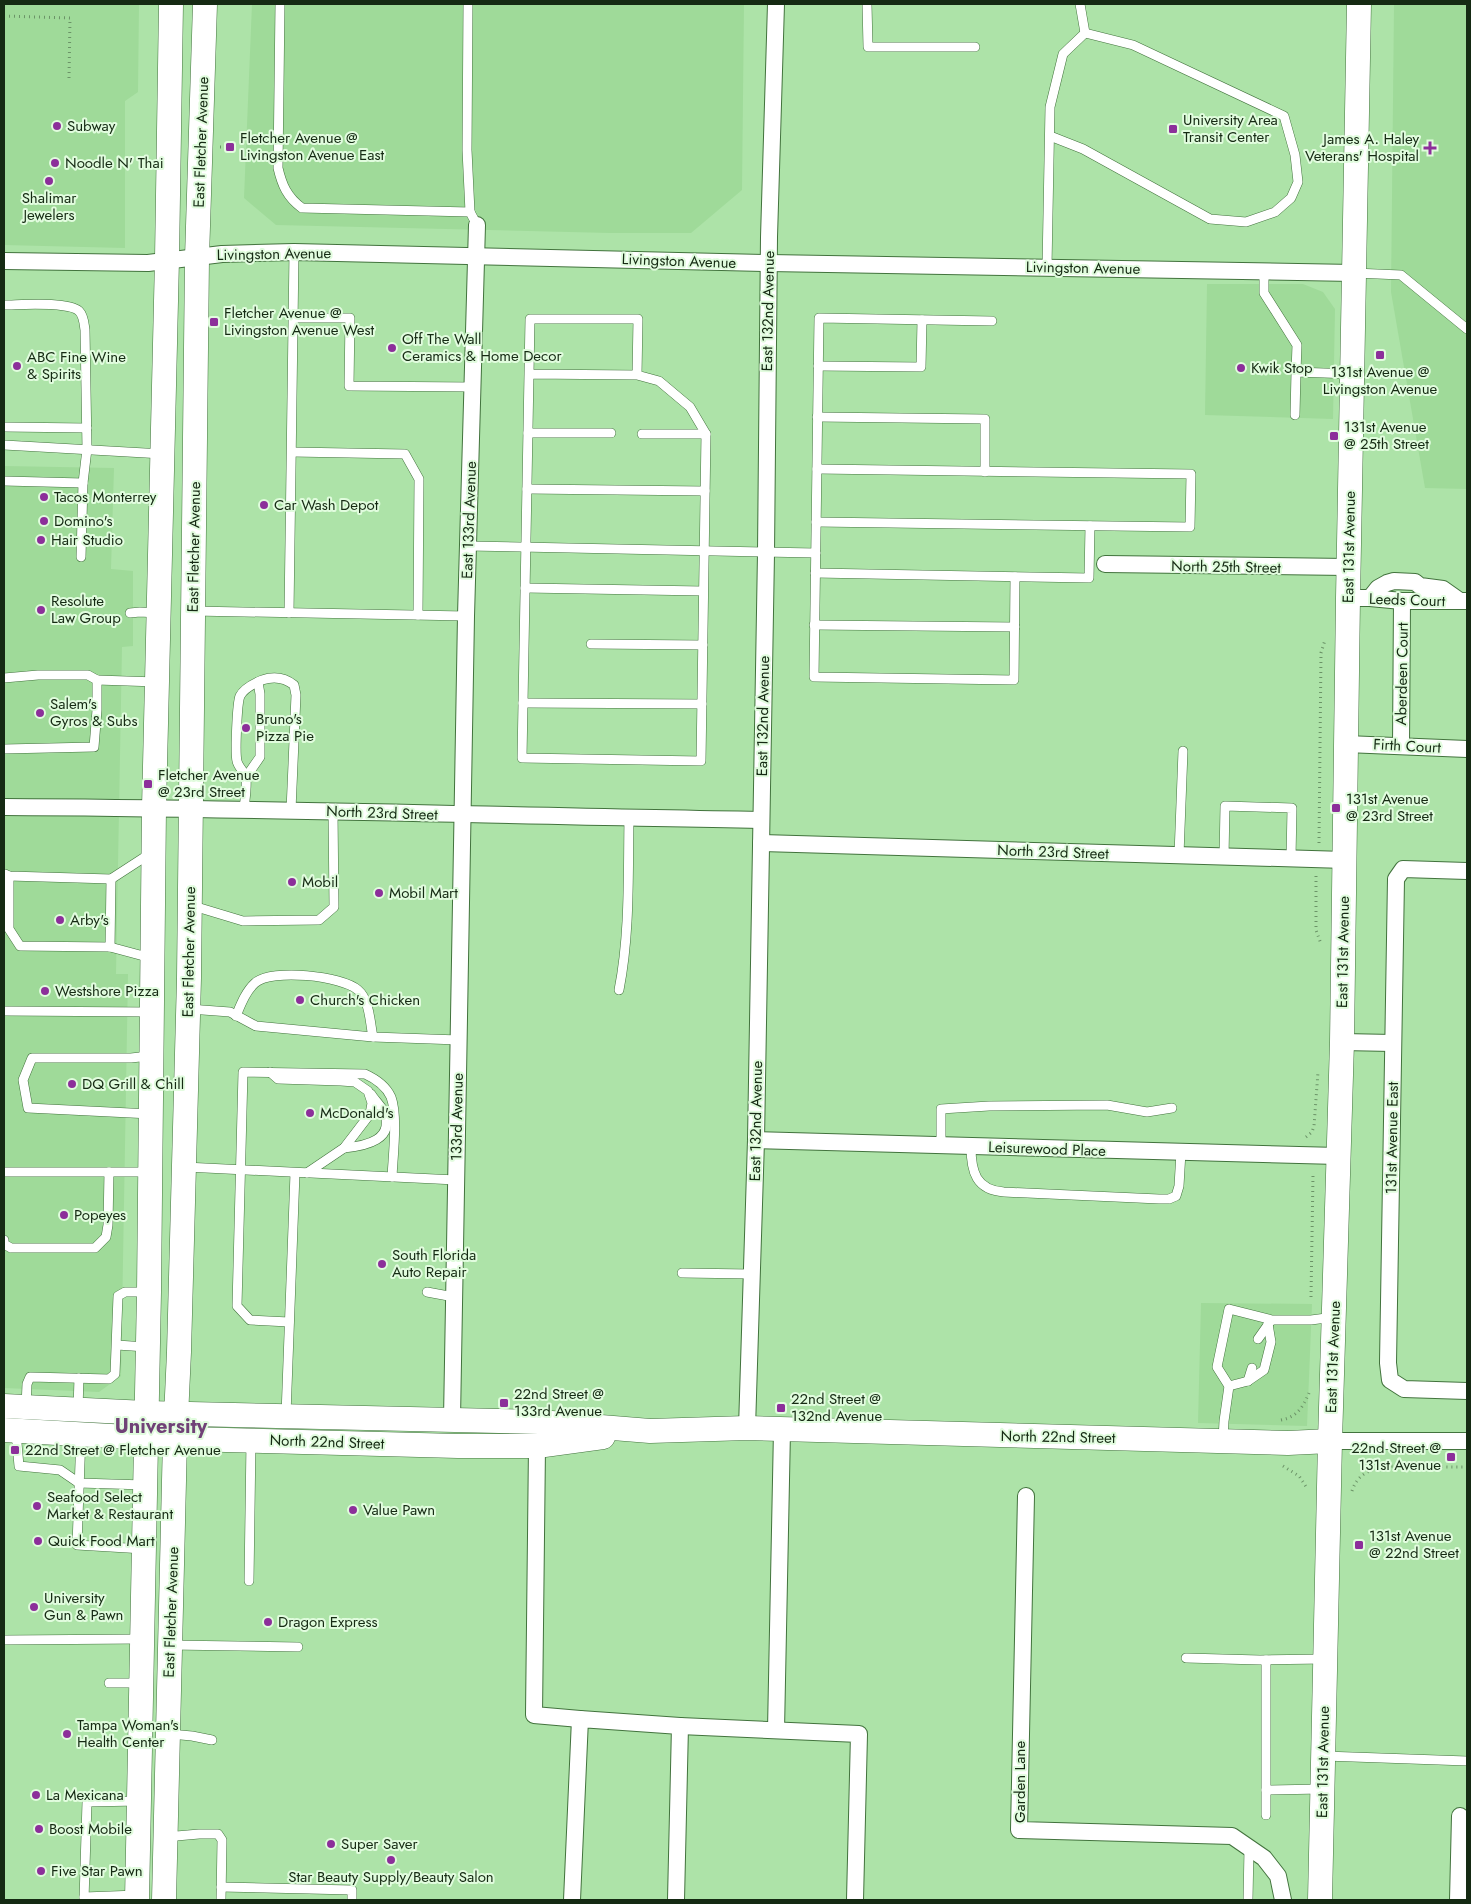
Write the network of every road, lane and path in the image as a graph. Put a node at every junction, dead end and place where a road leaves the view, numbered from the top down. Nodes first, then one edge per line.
1 (171, 4) edge
2 (205, 4) edge
3 (280, 4) edge
4 (468, 4) edge
5 (776, 4) edge
6 (867, 4) edge
7 (1080, 4) edge
8 (1359, 4) edge
9 (4, 16) edge
10 (1085, 32) junction
11 (975, 47) dead end
12 (69, 78) dead end
13 (1050, 136) junction
14 (230, 146) dead end
15 (219, 147) dead end
16 (473, 218) junction
17 (294, 252) junction
18 (476, 255) junction
19 (197, 258) junction
20 (167, 259) junction
21 (4, 261) edge
22 (769, 263) junction
23 (1047, 267) junction
24 (1264, 273) junction
25 (1354, 273) junction
26 (4, 305) edge
27 (294, 318) junction
28 (922, 320) junction
29 (992, 321) dead end
30 (1467, 329) edge
31 (818, 366) junction
32 (1296, 372) junction
33 (529, 374) junction
34 (638, 374) junction
35 (1352, 374) junction
36 (473, 387) junction
37 (1295, 414) dead end
38 (818, 417) junction
39 (4, 427) edge
40 (87, 428) junction
41 (528, 433) junction
42 (611, 433) dead end
43 (642, 434) dead end
44 (706, 434) junction
45 (4, 445) edge
46 (87, 449) junction
47 (292, 452) junction
48 (163, 454) junction
49 (817, 469) junction
50 (985, 472) junction
51 (4, 481) edge
52 (83, 483) junction
53 (527, 489) junction
54 (705, 491) junction
55 (816, 522) junction
56 (1090, 526) junction
57 (468, 546) junction
58 (526, 547) junction
59 (704, 551) junction
60 (766, 553) junction
61 (816, 553) junction
62 (81, 557) dead end
63 (1105, 564) dead end
64 (1348, 567) junction
65 (815, 573) junction
66 (1015, 577) junction
67 (525, 588) junction
68 (704, 591) junction
69 (1359, 598) junction
70 (1402, 601) junction
71 (1463, 601) edge
72 (193, 611) junction
73 (130, 613) dead end
74 (160, 613) junction
75 (289, 613) junction
76 (418, 615) junction
77 (466, 616) junction
78 (814, 625) junction
79 (1015, 627) junction
80 (1326, 636) dead end
81 (591, 644) dead end
82 (703, 645) junction
83 (4, 678) edge
84 (97, 680) junction
85 (157, 682) junction
86 (258, 682) junction
87 (523, 702) junction
88 (702, 704) junction
89 (1346, 744) junction
90 (1401, 746) junction
91 (4, 749) edge
92 (1467, 749) edge
93 (1183, 751) dead end
94 (246, 777) junction
95 (4, 807) edge
96 (154, 808) junction
97 (190, 809) junction
98 (244, 809) junction
99 (291, 810) junction
100 (333, 812) junction
101 (463, 815) junction
102 (629, 818) junction
103 (761, 820) junction
104 (761, 843) junction
105 (1318, 846) dead end
106 (154, 851) junction
107 (1179, 855) junction
108 (1224, 857) junction
109 (1292, 858) junction
110 (1345, 860) junction
111 (1316, 870) dead end
112 (1467, 871) edge
113 (6, 875) edge
114 (111, 879) junction
115 (190, 905) junction
116 (110, 947) junction
117 (1322, 952) dead end
118 (152, 958) junction
119 (619, 990) dead end
120 (188, 1010) junction
121 (4, 1011) edge
122 (152, 1012) junction
123 (236, 1016) junction
124 (373, 1037) junction
125 (459, 1040) junction
126 (1342, 1042) junction
127 (1394, 1044) junction
128 (152, 1056) junction
129 (1318, 1066) dead end
130 (270, 1072) junction
131 (368, 1091) junction
132 (1172, 1108) dead end
133 (152, 1114) junction
134 (1304, 1138) dead end
135 (756, 1140) junction
136 (941, 1146) junction
137 (971, 1146) junction
138 (344, 1148) junction
139 (1180, 1152) junction
140 (1338, 1156) junction
141 (184, 1167) junction
142 (241, 1170) junction
143 (4, 1172) edge
144 (109, 1172) junction
145 (151, 1172) junction
146 (296, 1172) junction
147 (307, 1173) junction
148 (1313, 1175) dead end
149 (392, 1177) junction
150 (456, 1180) junction
151 (4, 1240) edge
152 (682, 1273) dead end
153 (752, 1274) junction
154 (149, 1292) junction
155 (427, 1292) dead end
156 (454, 1297) junction
157 (1334, 1317) junction
158 (1310, 1320) junction
159 (289, 1322) junction
160 (1270, 1322) junction
161 (1258, 1339) dead end
162 (117, 1345) junction
163 (148, 1347) junction
164 (1252, 1368) dead end
165 (79, 1378) junction
166 (1248, 1381) junction
167 (1229, 1386) junction
168 (1467, 1391) edge
169 (1310, 1392) dead end
170 (15, 1406) edge
171 (78, 1409) junction
172 (146, 1413) junction
173 (176, 1414) junction
174 (286, 1415) junction
175 (452, 1419) junction
176 (1275, 1422) dead end
177 (747, 1428) junction
178 (10, 1430) edge
179 (782, 1430) junction
180 (650, 1431) junction
181 (81, 1434) junction
182 (146, 1438) junction
183 (175, 1439) junction
184 (251, 1440) junction
185 (1223, 1441) junction
186 (1330, 1441) junction
187 (1467, 1441) edge
188 (536, 1446) junction
189 (1282, 1465) dead end
190 (1467, 1467) edge
191 (79, 1484) junction
192 (145, 1486) junction
193 (1351, 1494) dead end
194 (1026, 1496) dead end
195 (1308, 1496) dead end
196 (144, 1549) junction
197 (249, 1581) dead end
198 (142, 1639) junction
199 (4, 1640) edge
200 (170, 1644) junction
201 (298, 1647) dead end
202 (1186, 1658) dead end
203 (1326, 1659) junction
204 (1266, 1660) junction
205 (109, 1683) dead end
206 (141, 1683) junction
207 (580, 1719) junction
208 (680, 1726) junction
209 (776, 1730) junction
210 (167, 1734) junction
211 (212, 1740) dead end
212 (1324, 1756) junction
213 (1467, 1761) edge
214 (1323, 1788) junction
215 (1266, 1790) junction
216 (139, 1802) junction
217 (1266, 1815) dead end
218 (1460, 1816) dead end
219 (165, 1837) junction
220 (1249, 1848) junction
221 (221, 1887) junction
222 (137, 1898) edge
223 (84, 1899) edge
224 (164, 1900) edge
225 (221, 1900) edge
226 (352, 1900) edge
227 (572, 1900) edge
228 (676, 1900) edge
229 (855, 1900) edge
230 (1248, 1900) edge
231 (1282, 1900) edge
232 (1320, 1900) edge
233 (1458, 1900) edge

1 - 20 street, East Fletcher Avenue
2 - 19 street, East Fletcher Avenue
3 - 16 lane
4 - 16 lane
5 - 22 street, East 132nd Avenue
6 - 11 lane
7 - 10 lane
8 - 25 street, East 131st Avenue
9 - 12 path
10 - 13 lane
10 - 13 lane
13 - 23 lane
14 - 15 path
16 - 18 street, East 133rd Avenue
17 - 18 street, Livingston Avenue
17 - 19 street, Livingston Avenue
17 - 27 lane
18 - 22 street, Livingston Avenue
18 - 36 street, East 133rd Avenue
19 - 20 street, Livingston Avenue
19 - 72 street, East Fletcher Avenue
20 - 21 street, Livingston Avenue
20 - 48 street, East Fletcher Avenue
22 - 23 street, Livingston Avenue
22 - 60 street, East 132nd Avenue
23 - 24 street, Livingston Avenue
24 - 25 street, Livingston Avenue
24 - 32 lane
25 - 30 lane
25 - 35 street, East 131st Avenue
26 - 40 lane
27 - 36 lane
27 - 47 lane
28 - 29 lane
28 - 31 lane
28 - 31 lane
31 - 38 lane
32 - 35 lane
32 - 37 lane
33 - 34 lane
33 - 34 lane
33 - 41 lane
34 - 44 lane
35 - 64 street, East 131st Avenue
36 - 57 street, East 133rd Avenue
38 - 49 lane
38 - 50 lane
39 - 40 lane
40 - 46 lane
41 - 42 lane
41 - 53 lane
43 - 44 lane
44 - 54 lane
45 - 46 lane
46 - 48 lane
46 - 52 lane
47 - 75 lane
47 - 76 lane
48 - 74 street, East Fletcher Avenue
49 - 50 lane
49 - 55 lane
50 - 56 lane
51 - 52 lane
52 - 62 lane
53 - 54 lane
53 - 58 lane
54 - 59 lane
55 - 56 lane
55 - 61 lane
56 - 66 lane
57 - 58 lane
57 - 77 street, East 133rd Avenue
58 - 59 lane
58 - 67 lane
59 - 60 lane
59 - 68 lane
60 - 61 lane
60 - 103 street, East 132nd Avenue
61 - 65 lane
63 - 64 street, North 25th Street
64 - 69 street, East 131st Avenue
65 - 66 lane
65 - 78 lane
66 - 79 lane
67 - 68 lane
67 - 87 lane
68 - 82 lane
69 - 70 street, Leeds Court
69 - 71 street
69 - 89 street, East 131st Avenue
70 - 71 street, Leeds Court
70 - 90 street, Aberdeen Court
72 - 75 lane
72 - 97 street, East Fletcher Avenue
73 - 74 lane
74 - 85 street, East Fletcher Avenue
75 - 76 lane
76 - 77 lane
77 - 101 street, East 133rd Avenue
78 - 79 lane
78 - 79 lane
80 - 105 path
81 - 82 lane
82 - 88 lane
83 - 84 lane
84 - 85 lane
84 - 91 lane
85 - 96 street, East Fletcher Avenue
86 - 94 lane
86 - 94 lane
86 - 99 lane
87 - 88 lane
87 - 88 lane
89 - 90 street, Firth Court
89 - 110 street, East 131st Avenue
90 - 92 street, Firth Court
93 - 107 lane
94 - 98 lane
95 - 96 street, North 23rd Street
96 - 97 street, North 23rd Street
96 - 106 street, East Fletcher Avenue
97 - 98 street, North 23rd Street
97 - 115 street, East Fletcher Avenue
98 - 99 street, North 23rd Street
99 - 100 street, North 23rd Street
100 - 101 street, North 23rd Street
100 - 115 lane
101 - 102 street, North 23rd Street
101 - 125 street, 133rd Avenue
102 - 103 street, North 23rd Street
102 - 119 lane
103 - 104 street, East 132nd Avenue
104 - 107 street, North 23rd Street
104 - 135 street, East 132nd Avenue
106 - 114 lane
106 - 118 street, East Fletcher Avenue
107 - 108 street, North 23rd Street
108 - 109 street, North 23rd Street
108 - 109 lane
109 - 110 street, North 23rd Street
110 - 126 street, East 131st Avenue
111 - 117 path
112 - 127 street, 131st Avenue East
113 - 114 lane
113 - 116 lane
114 - 116 lane
115 - 120 street, East Fletcher Avenue
116 - 118 lane
118 - 122 street, East Fletcher Avenue
120 - 123 lane
120 - 141 street, East Fletcher Avenue
121 - 122 lane
122 - 128 street, East Fletcher Avenue
123 - 124 lane
123 - 124 lane
124 - 125 lane
125 - 150 street, 133rd Avenue
126 - 127 street
126 - 140 street, East 131st Avenue
127 - 168 street, 131st Avenue East
128 - 133 street, East Fletcher Avenue
128 - 133 lane
129 - 134 path
130 - 131 lane
130 - 142 lane
130 - 149 lane
131 - 138 lane
131 - 138 lane
132 - 136 lane
133 - 145 street, East Fletcher Avenue
135 - 136 street, Leisurewood Place
135 - 153 street, East 132nd Avenue
136 - 137 street, Leisurewood Place
137 - 139 street, Leisurewood Place
137 - 139 lane
138 - 147 lane
139 - 140 street, Leisurewood Place
140 - 157 street, East 131st Avenue
141 - 142 lane
141 - 173 street, East Fletcher Avenue
142 - 146 lane
142 - 159 lane
143 - 144 lane
144 - 145 lane
144 - 151 lane
145 - 154 street, East Fletcher Avenue
146 - 147 lane
146 - 159 lane
147 - 149 lane
148 - 158 path
149 - 150 lane
150 - 156 street, 133rd Avenue
152 - 153 lane
153 - 177 street, East 132nd Avenue
154 - 162 lane
154 - 163 street, East Fletcher Avenue
155 - 156 lane
156 - 175 street, 133rd Avenue
157 - 158 lane
157 - 186 street, East 131st Avenue
158 - 160 lane
159 - 174 lane
160 - 161 lane
160 - 166 lane
160 - 167 lane
162 - 163 lane
162 - 165 lane
163 - 172 street, East Fletcher Avenue
164 - 166 lane
165 - 170 lane
165 - 171 lane
166 - 167 lane
167 - 185 lane
169 - 176 path
170 - 171 street, North 22nd Street
171 - 172 street, North 22nd Street
172 - 173 street, North 22nd Street
172 - 182 street, East Fletcher Avenue
173 - 174 street, North 22nd Street
173 - 183 street, East Fletcher Avenue
174 - 175 street, North 22nd Street
175 - 180 street, North 22nd Street
177 - 179 street, North 22nd Street
177 - 180 street, North 22nd Street
178 - 181 street, North 22nd Street
178 - 191 lane
179 - 185 street, North 22nd Street
179 - 209 street
180 - 188 street, North 22nd Street
181 - 182 street, North 22nd Street
181 - 191 lane
182 - 183 street, North 22nd Street
182 - 192 street, East Fletcher Avenue
183 - 184 street, North 22nd Street
183 - 200 street, East Fletcher Avenue
184 - 188 street, North 22nd Street
184 - 197 lane
185 - 186 street, North 22nd Street
186 - 187 street, North 22nd Street
186 - 203 street, East 131st Avenue
188 - 207 street
189 - 195 path
190 - 193 path
191 - 192 lane
191 - 196 lane
192 - 196 street, East Fletcher Avenue
194 - 220 street, Garden Lane
196 - 198 street, East Fletcher Avenue
198 - 199 lane
198 - 206 street, East Fletcher Avenue
200 - 201 lane
200 - 210 street, East Fletcher Avenue
202 - 204 lane
203 - 204 lane
203 - 212 street, East 131st Avenue
204 - 215 lane
205 - 206 lane
206 - 216 street, East Fletcher Avenue
207 - 208 street
207 - 227 street
208 - 209 street
208 - 228 street
209 - 229 street
210 - 211 lane
210 - 219 street, East Fletcher Avenue
212 - 213 lane
212 - 214 street, East 131st Avenue
214 - 215 lane
214 - 232 street, East 131st Avenue
215 - 217 lane
216 - 222 street, East Fletcher Avenue
216 - 223 lane
218 - 233 street
219 - 221 lane
219 - 224 street, East Fletcher Avenue
220 - 230 lane
220 - 231 street, Garden Lane
221 - 225 lane
221 - 226 lane
222 - 223 lane

